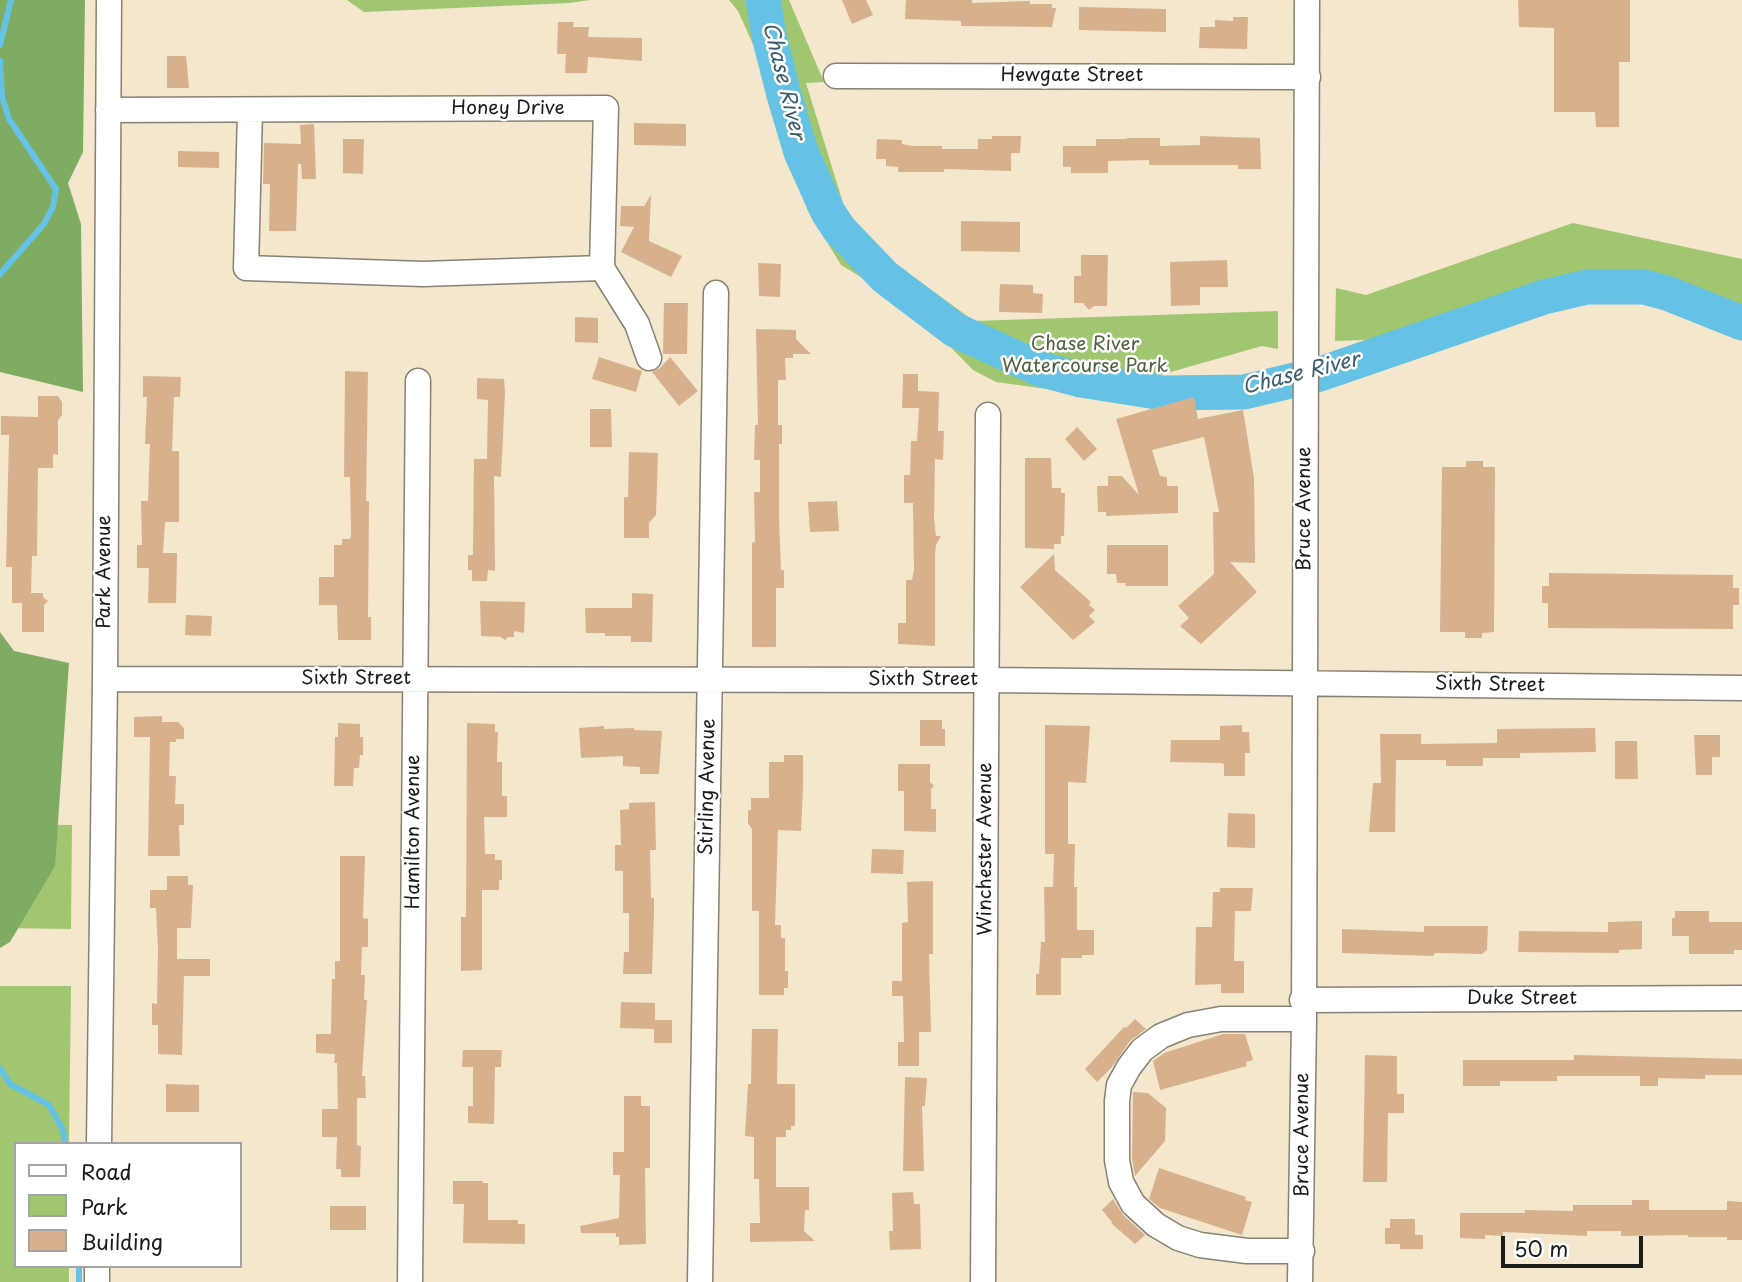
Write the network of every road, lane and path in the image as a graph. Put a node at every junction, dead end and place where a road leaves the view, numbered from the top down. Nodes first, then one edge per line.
1 (108, 0) edge
2 (1307, 0) edge
3 (836, 76) dead end
4 (1308, 77) junction
5 (108, 110) junction
6 (250, 111) junction
7 (602, 268) junction
8 (716, 293) dead end
9 (649, 358) dead end
10 (418, 381) dead end
11 (988, 415) dead end
12 (105, 679) junction
13 (416, 680) junction
14 (710, 680) junction
15 (988, 680) junction
16 (1304, 683) junction
17 (1742, 688) edge
18 (1742, 998) edge
19 (1303, 1009) junction
20 (99, 1142) edge
21 (1302, 1251) junction
22 (410, 1282) edge
23 (700, 1282) edge
24 (983, 1282) edge
25 (1300, 1282) edge

1 - 5 street, Park Avenue
2 - 4 street, Bruce Avenue
3 - 4 street, Hewgate Street
4 - 16 street, Bruce Avenue
5 - 6 street, Honey Drive
5 - 12 street, Park Avenue
6 - 7 street
6 - 7 street, Honey Drive
7 - 9 street
8 - 14 street, Stirling Avenue
10 - 13 street, Hamilton Avenue
11 - 15 street, Winchester Avenue
12 - 13 street, Sixth Street
12 - 20 street, Park Avenue
13 - 14 street, Sixth Street
13 - 22 street, Hamilton Avenue
14 - 15 street, Sixth Street
14 - 23 street, Stirling Avenue
15 - 16 street, Sixth Street
15 - 24 street, Winchester Avenue
16 - 17 street, Sixth Street
16 - 19 street, Bruce Avenue
18 - 19 street, Duke Street
19 - 21 street, Bruce Avenue
19 - 21 street
21 - 25 street, Bruce Avenue

